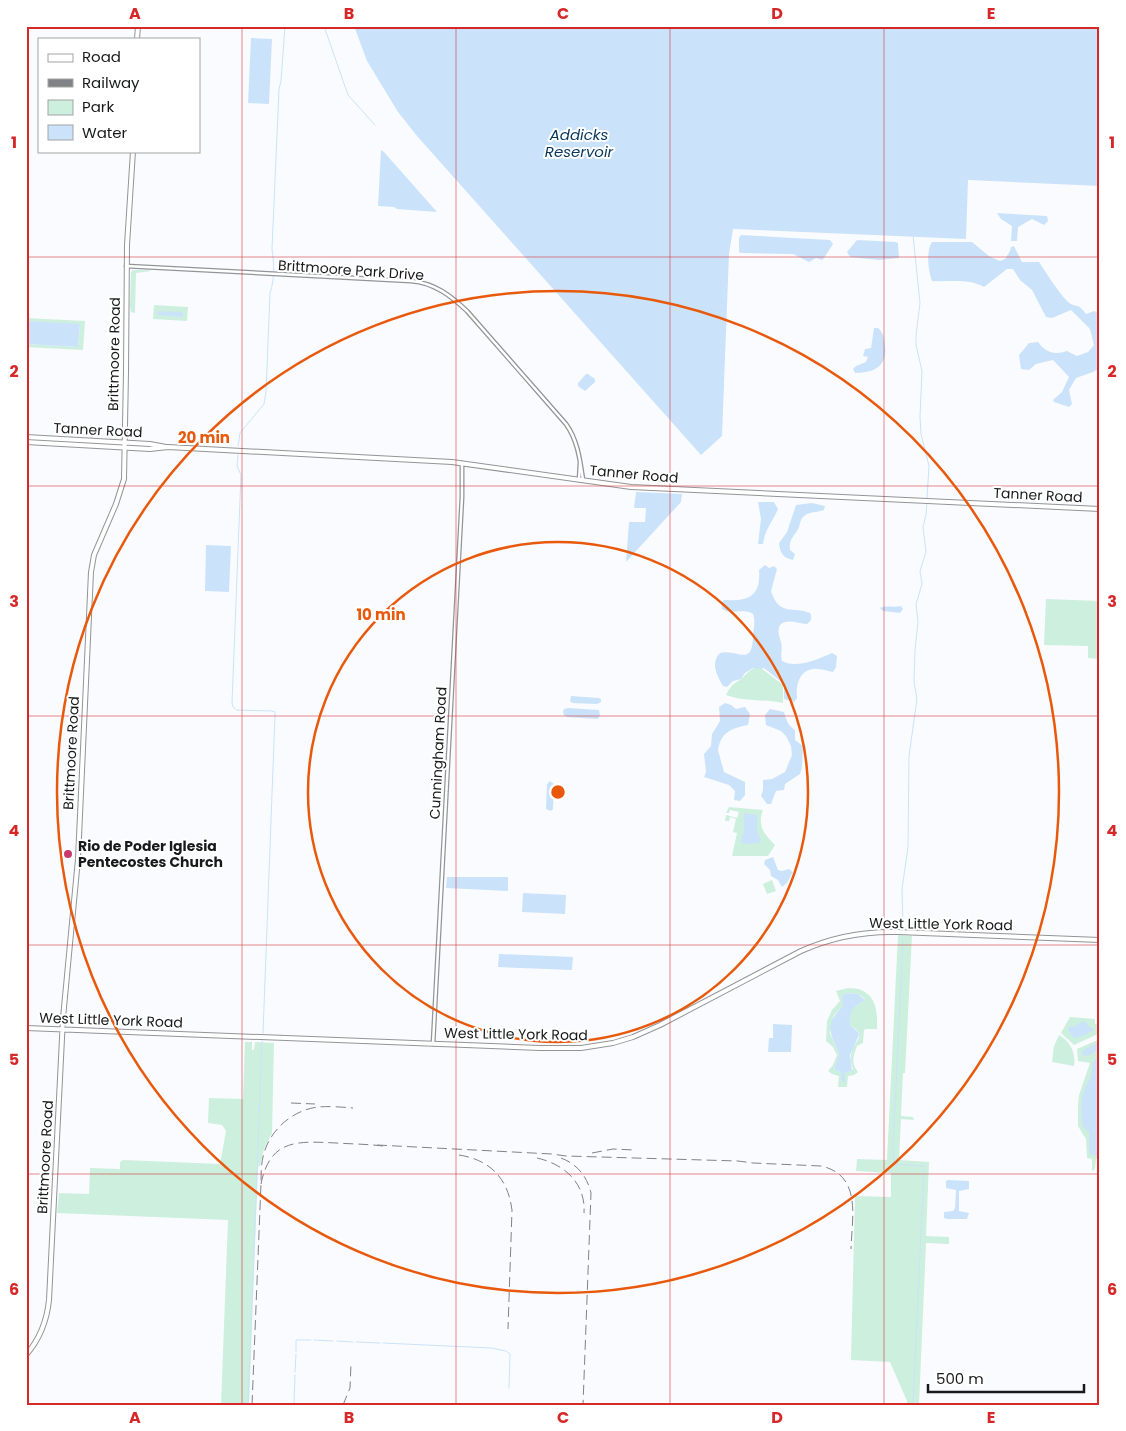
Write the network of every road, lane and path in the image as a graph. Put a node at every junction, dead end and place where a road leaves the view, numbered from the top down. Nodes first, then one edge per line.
1 (133, 152) edge
2 (126, 266) junction
3 (26, 437) edge
4 (26, 442) edge
5 (125, 445) junction
6 (462, 463) junction
7 (581, 480) junction
8 (1100, 509) edge
9 (1100, 940) edge
10 (26, 1028) edge
11 (62, 1029) junction
12 (433, 1044) junction
13 (26, 1355) edge

1 - 2 main road, Brittmoore Road
2 - 5 main road, Brittmoore Road
2 - 7 street, Brittmoore Park Drive
3 - 5 main road, Tanner Road
4 - 5 main road, Tanner Road
5 - 6 main road, Tanner Road
5 - 11 main road, Brittmoore Road
6 - 7 main road, Tanner Road
6 - 12 street, Cunningham Road
7 - 8 main road, Tanner Road
9 - 12 main road, West Little York Road
10 - 11 main road, West Little York Road
11 - 12 main road, West Little York Road
11 - 13 main road, Brittmoore Road

